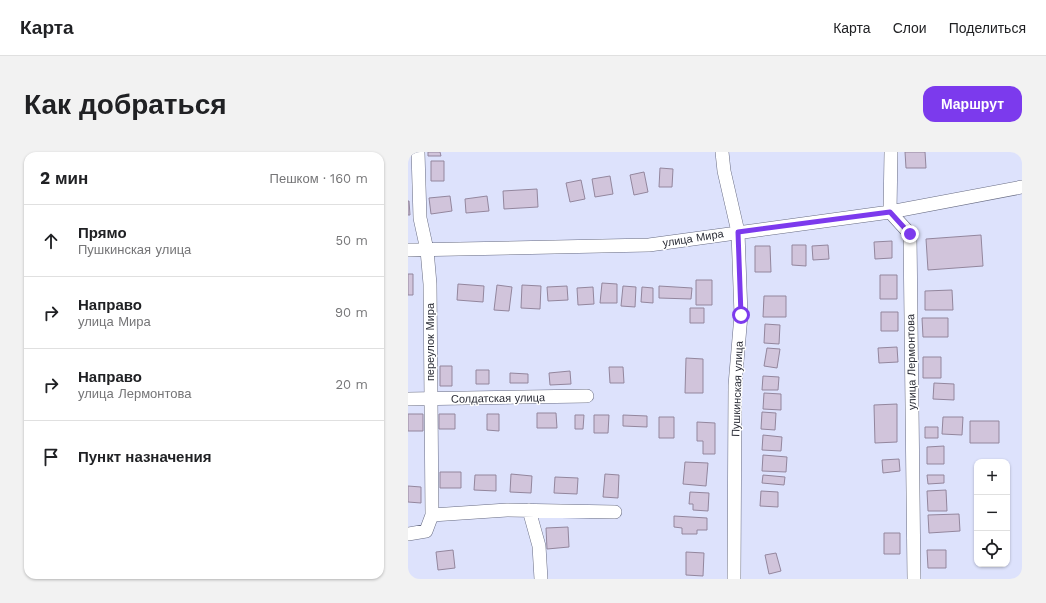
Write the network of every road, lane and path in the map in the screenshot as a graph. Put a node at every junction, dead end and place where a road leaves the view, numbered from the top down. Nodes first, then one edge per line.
1 (418, 152) edge
2 (722, 152) edge
3 (891, 152) edge
4 (1022, 187) edge
5 (890, 212) junction
6 (738, 232) junction
7 (408, 250) edge
8 (427, 250) junction
9 (587, 396) dead end
10 (408, 399) edge
11 (430, 400) junction
12 (529, 510) junction
13 (615, 512) dead end
14 (432, 515) junction
15 (408, 534) edge
16 (541, 579) edge
17 (734, 579) edge
18 (914, 579) edge

1 - 8 street, переулок Мира
2 - 6 street, Пушкинская улица
3 - 5 street
4 - 5 street, улица Мира
5 - 6 street, улица Мира
5 - 18 street, улица Лермонтова
6 - 8 street, улица Мира
6 - 17 street, Пушкинская улица
7 - 8 street, улица Мира
8 - 11 street, переулок Мира
9 - 11 street, Солдатская улица
10 - 11 street, Солдатская улица
11 - 14 street, переулок Мира
12 - 13 street
12 - 14 street
12 - 16 street
14 - 15 street, переулок Мира

